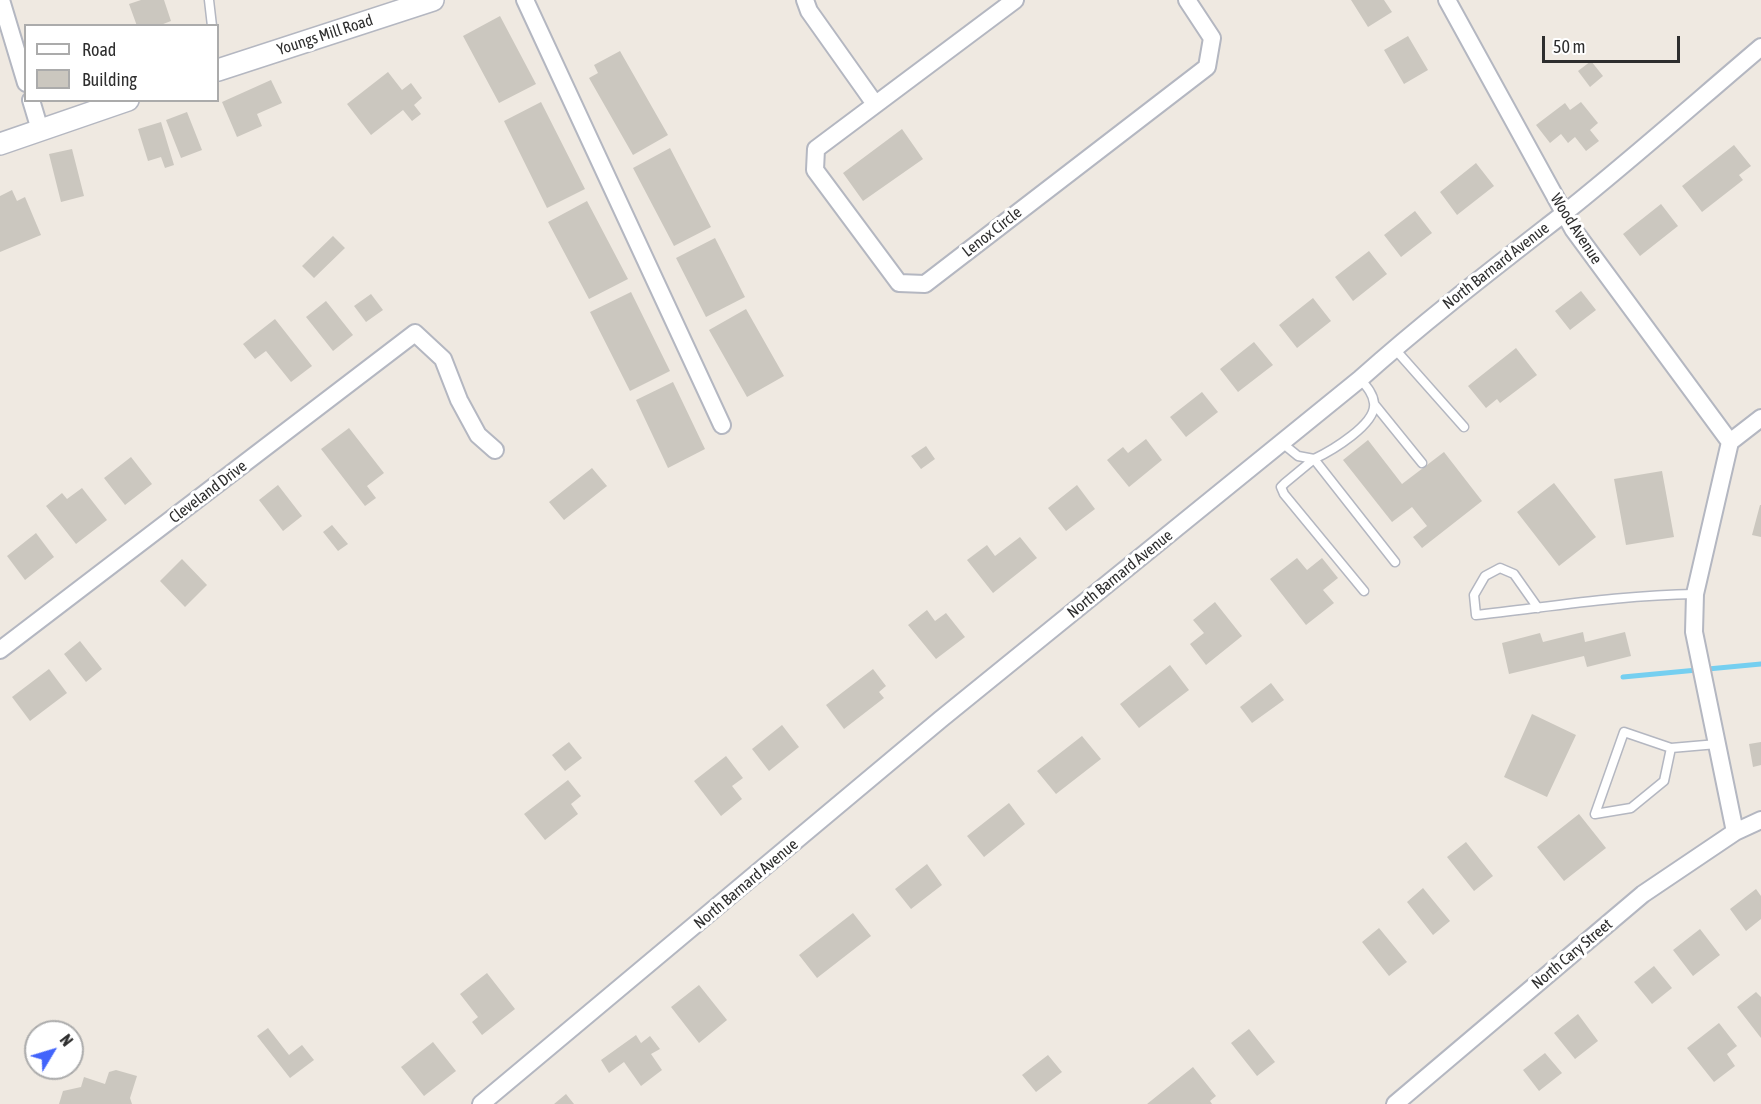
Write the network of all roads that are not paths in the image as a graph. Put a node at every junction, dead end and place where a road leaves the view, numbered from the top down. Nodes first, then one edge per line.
1 (1, 0) edge
2 (209, 0) edge
3 (433, 0) edge
4 (525, 0) edge
5 (805, 0) edge
6 (1015, 0) edge
7 (1187, 0) edge
8 (1447, 0) edge
9 (212, 24) edge
10 (1761, 47) edge
11 (219, 70) edge
12 (24, 76) edge
13 (32, 102) edge
14 (122, 102) edge
15 (875, 104) junction
16 (40, 130) junction
17 (0, 144) edge
18 (1563, 214) junction
19 (1394, 348) junction
20 (1360, 379) junction
21 (1375, 405) junction
22 (1761, 418) edge
23 (722, 425) dead end
24 (1464, 427) dead end
25 (1282, 442) junction
26 (1730, 442) junction
27 (495, 450) dead end
28 (1314, 459) junction
29 (1422, 463) dead end
30 (1395, 562) dead end
31 (1364, 591) dead end
32 (1695, 594) junction
33 (1538, 608) junction
34 (0, 650) edge
35 (1717, 744) junction
36 (1671, 748) junction
37 (1761, 820) edge
38 (1735, 832) junction
39 (481, 1104) edge
40 (1395, 1104) edge

1 - 12 street
2 - 9 lane
3 - 11 street, Youngs Mill Road
4 - 23 street
5 - 15 street
6 - 15 street, Lenox Circle
7 - 15 street, Lenox Circle
8 - 18 street, Wood Avenue
10 - 18 street, North Barnard Avenue
13 - 16 street
14 - 16 street
16 - 17 street
18 - 19 street, North Barnard Avenue
18 - 26 street, Wood Avenue
19 - 20 street, North Barnard Avenue
19 - 24 lane
20 - 21 lane
20 - 25 street, North Barnard Avenue
21 - 28 lane
21 - 29 lane
22 - 26 street
25 - 28 lane
25 - 39 street, North Barnard Avenue
26 - 32 street
27 - 34 street, Cleveland Drive
28 - 30 lane
28 - 31 lane
32 - 33 lane
32 - 35 street
33 - 33 lane
35 - 36 lane
35 - 38 street
36 - 36 lane
37 - 38 street, North Cary Street
38 - 40 street, North Cary Street

